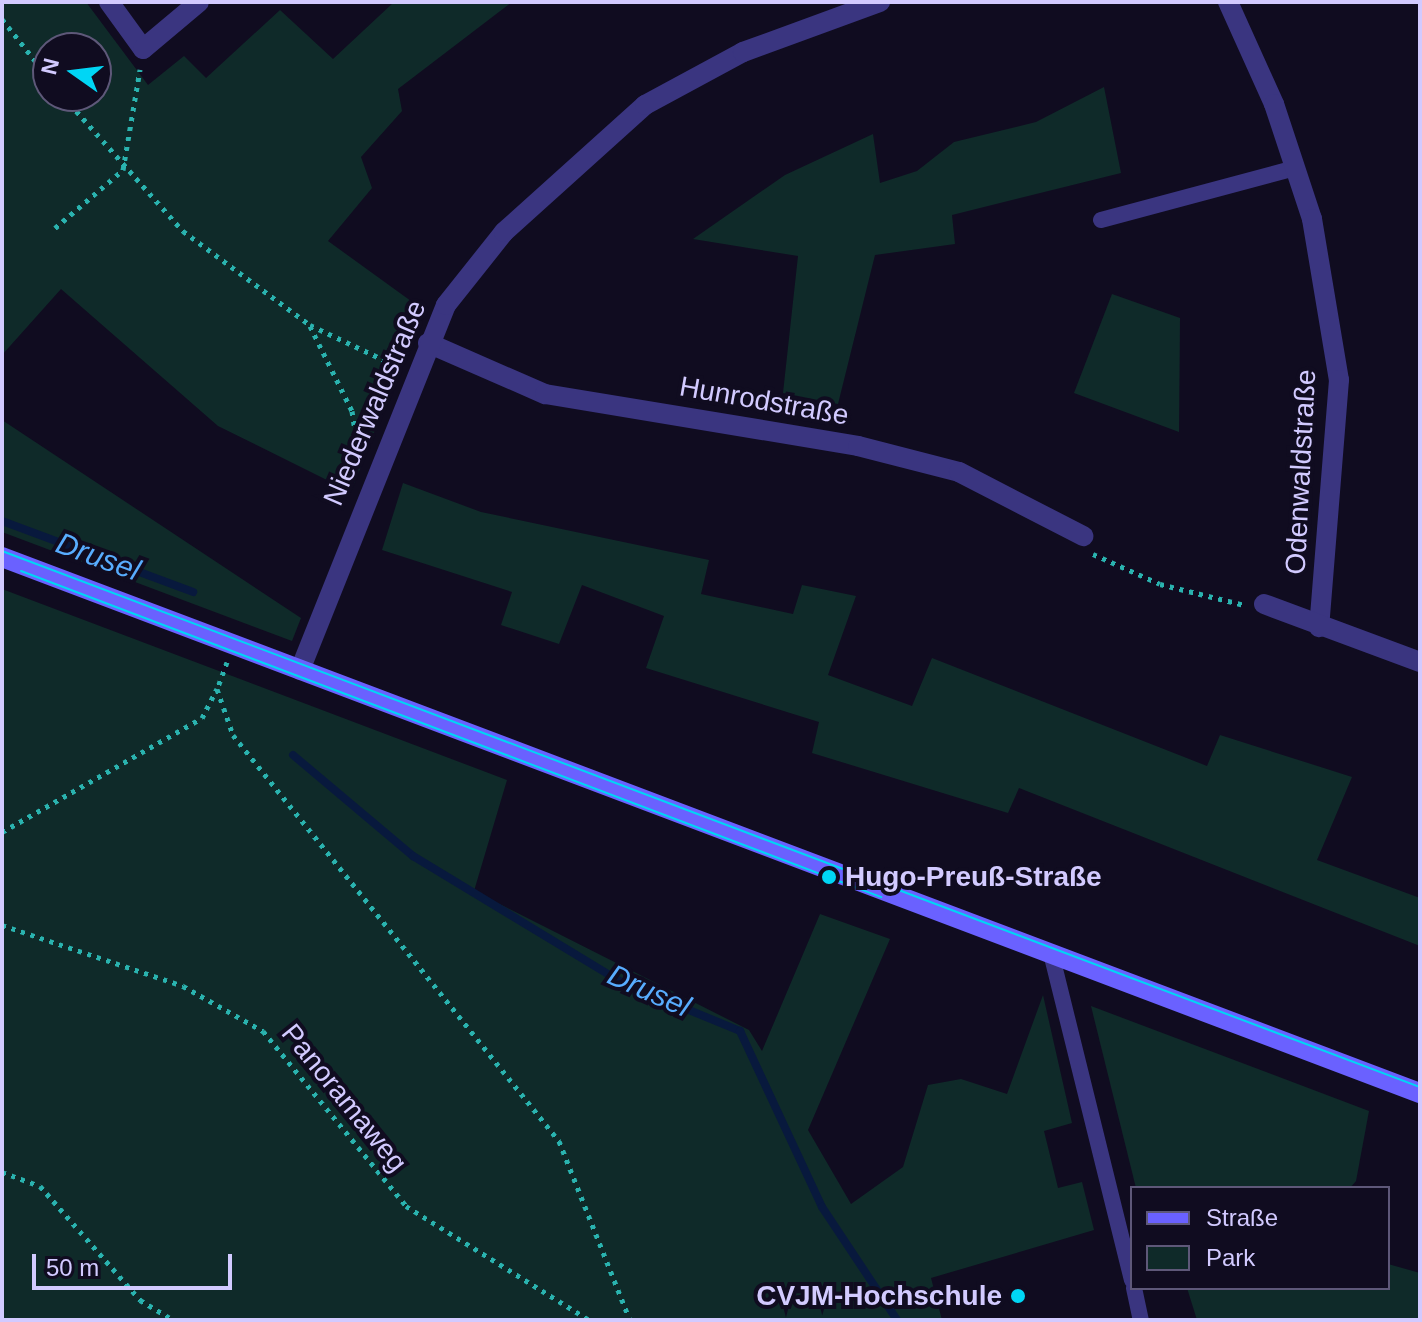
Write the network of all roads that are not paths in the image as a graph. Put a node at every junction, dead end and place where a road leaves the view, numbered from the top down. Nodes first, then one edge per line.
1 (109, 2) edge
2 (199, 2) edge
3 (880, 2) edge
4 (1228, 2) edge
5 (1295, 168) junction
6 (1101, 220) dead end
7 (428, 343) junction
8 (1083, 536) dead end
9 (2, 557) edge
10 (1264, 604) road end
11 (1319, 627) junction
12 (1420, 662) edge
13 (300, 670) junction
14 (1051, 953) junction
15 (1420, 1093) edge
16 (1130, 1272) edge
17 (1134, 1290) edge
18 (1141, 1320) edge

1 - 2 street
3 - 7 street, Niederwaldstraße
4 - 5 street, Odenwaldstraße
5 - 6 lane
5 - 11 street, Odenwaldstraße
7 - 8 street, Hunrodstraße
7 - 13 street, Niederwaldstraße
9 - 13 street
10 - 11 street
11 - 12 street
13 - 14 street
14 - 15 street
14 - 16 lane
17 - 18 lane

